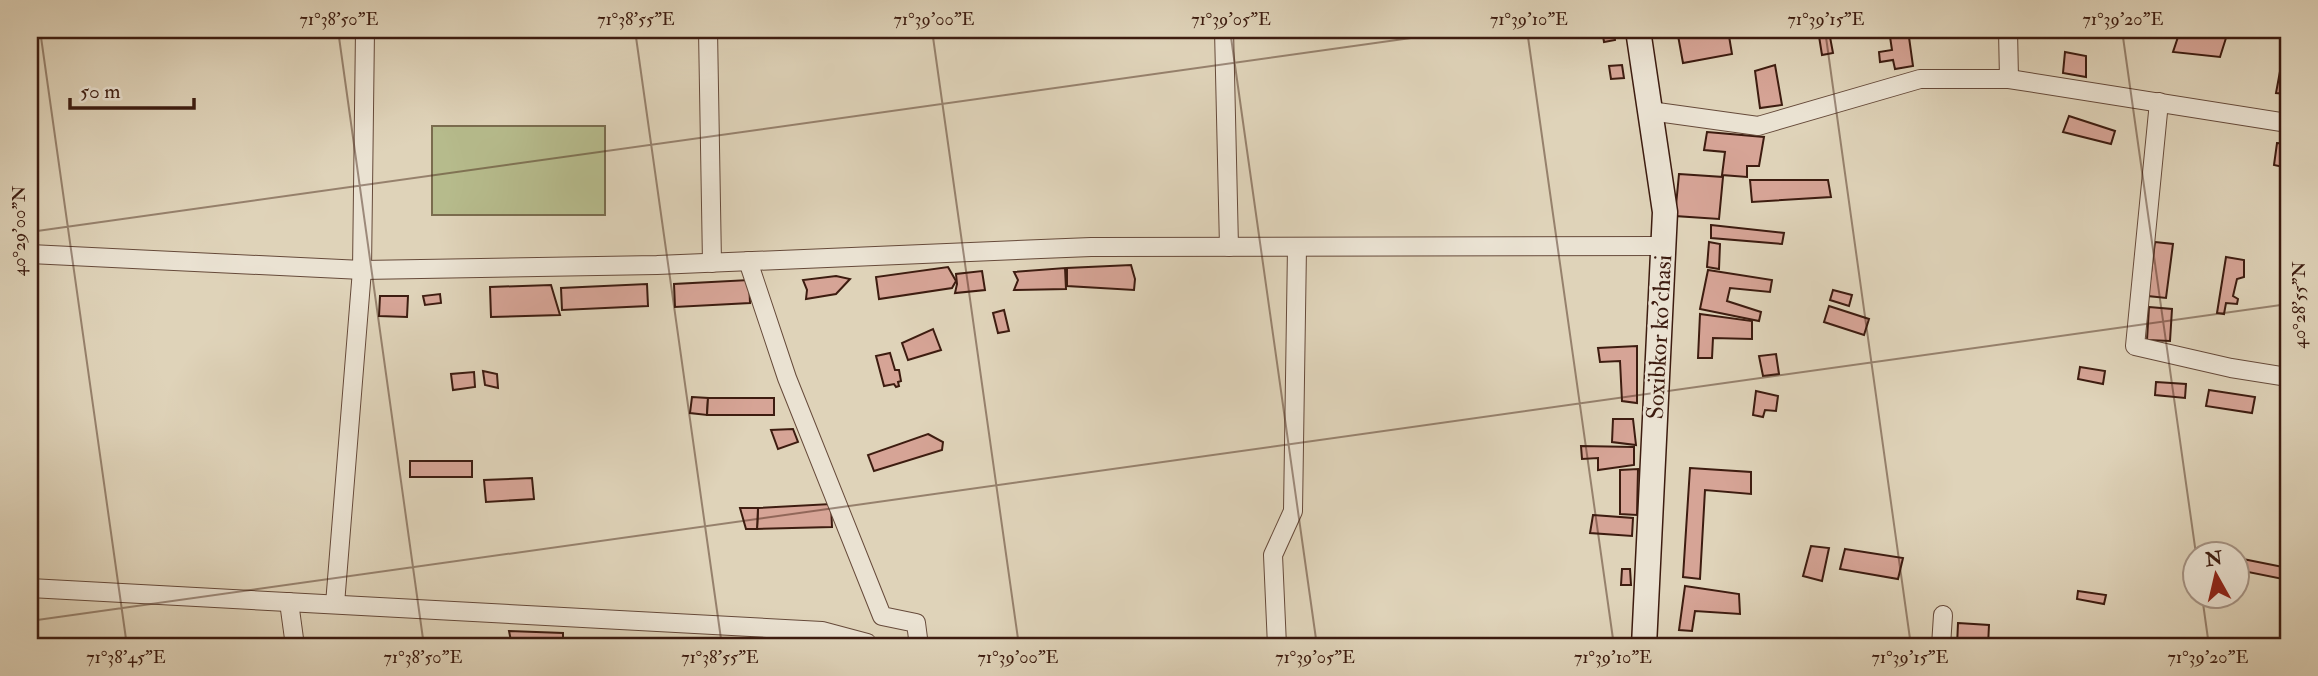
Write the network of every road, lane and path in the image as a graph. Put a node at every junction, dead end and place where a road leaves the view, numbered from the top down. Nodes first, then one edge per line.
1 (365, 30) edge
2 (708, 30) edge
3 (1224, 30) edge
4 (1638, 30) edge
5 (2008, 30) edge
6 (2008, 79) junction
7 (2159, 102) junction
8 (1650, 111) junction
9 (2288, 123) edge
10 (1663, 246) junction
11 (1229, 247) junction
12 (1297, 247) junction
13 (30, 254) edge
14 (748, 261) junction
15 (712, 263) junction
16 (362, 270) junction
17 (2288, 377) edge
18 (30, 589) edge
19 (289, 602) junction
20 (335, 604) junction
21 (1943, 615) dead end
22 (295, 646) edge
23 (867, 646) edge
24 (919, 646) edge
25 (1277, 646) edge
26 (1644, 646) edge
27 (1941, 646) edge

1 - 16 street
2 - 15 street
3 - 11 street
4 - 8 main road, Soxibkor ko'chasi
5 - 6 street
6 - 7 street
6 - 8 street
7 - 9 street
7 - 17 street
8 - 10 main road, Soxibkor ko'chasi
10 - 12 street
10 - 26 main road, Soxibkor ko'chasi
11 - 12 street
11 - 14 street
12 - 25 street
13 - 16 street
14 - 15 street
14 - 24 street
15 - 16 street
16 - 20 street
18 - 19 street
19 - 20 street
19 - 22 street
20 - 23 street
21 - 27 street

